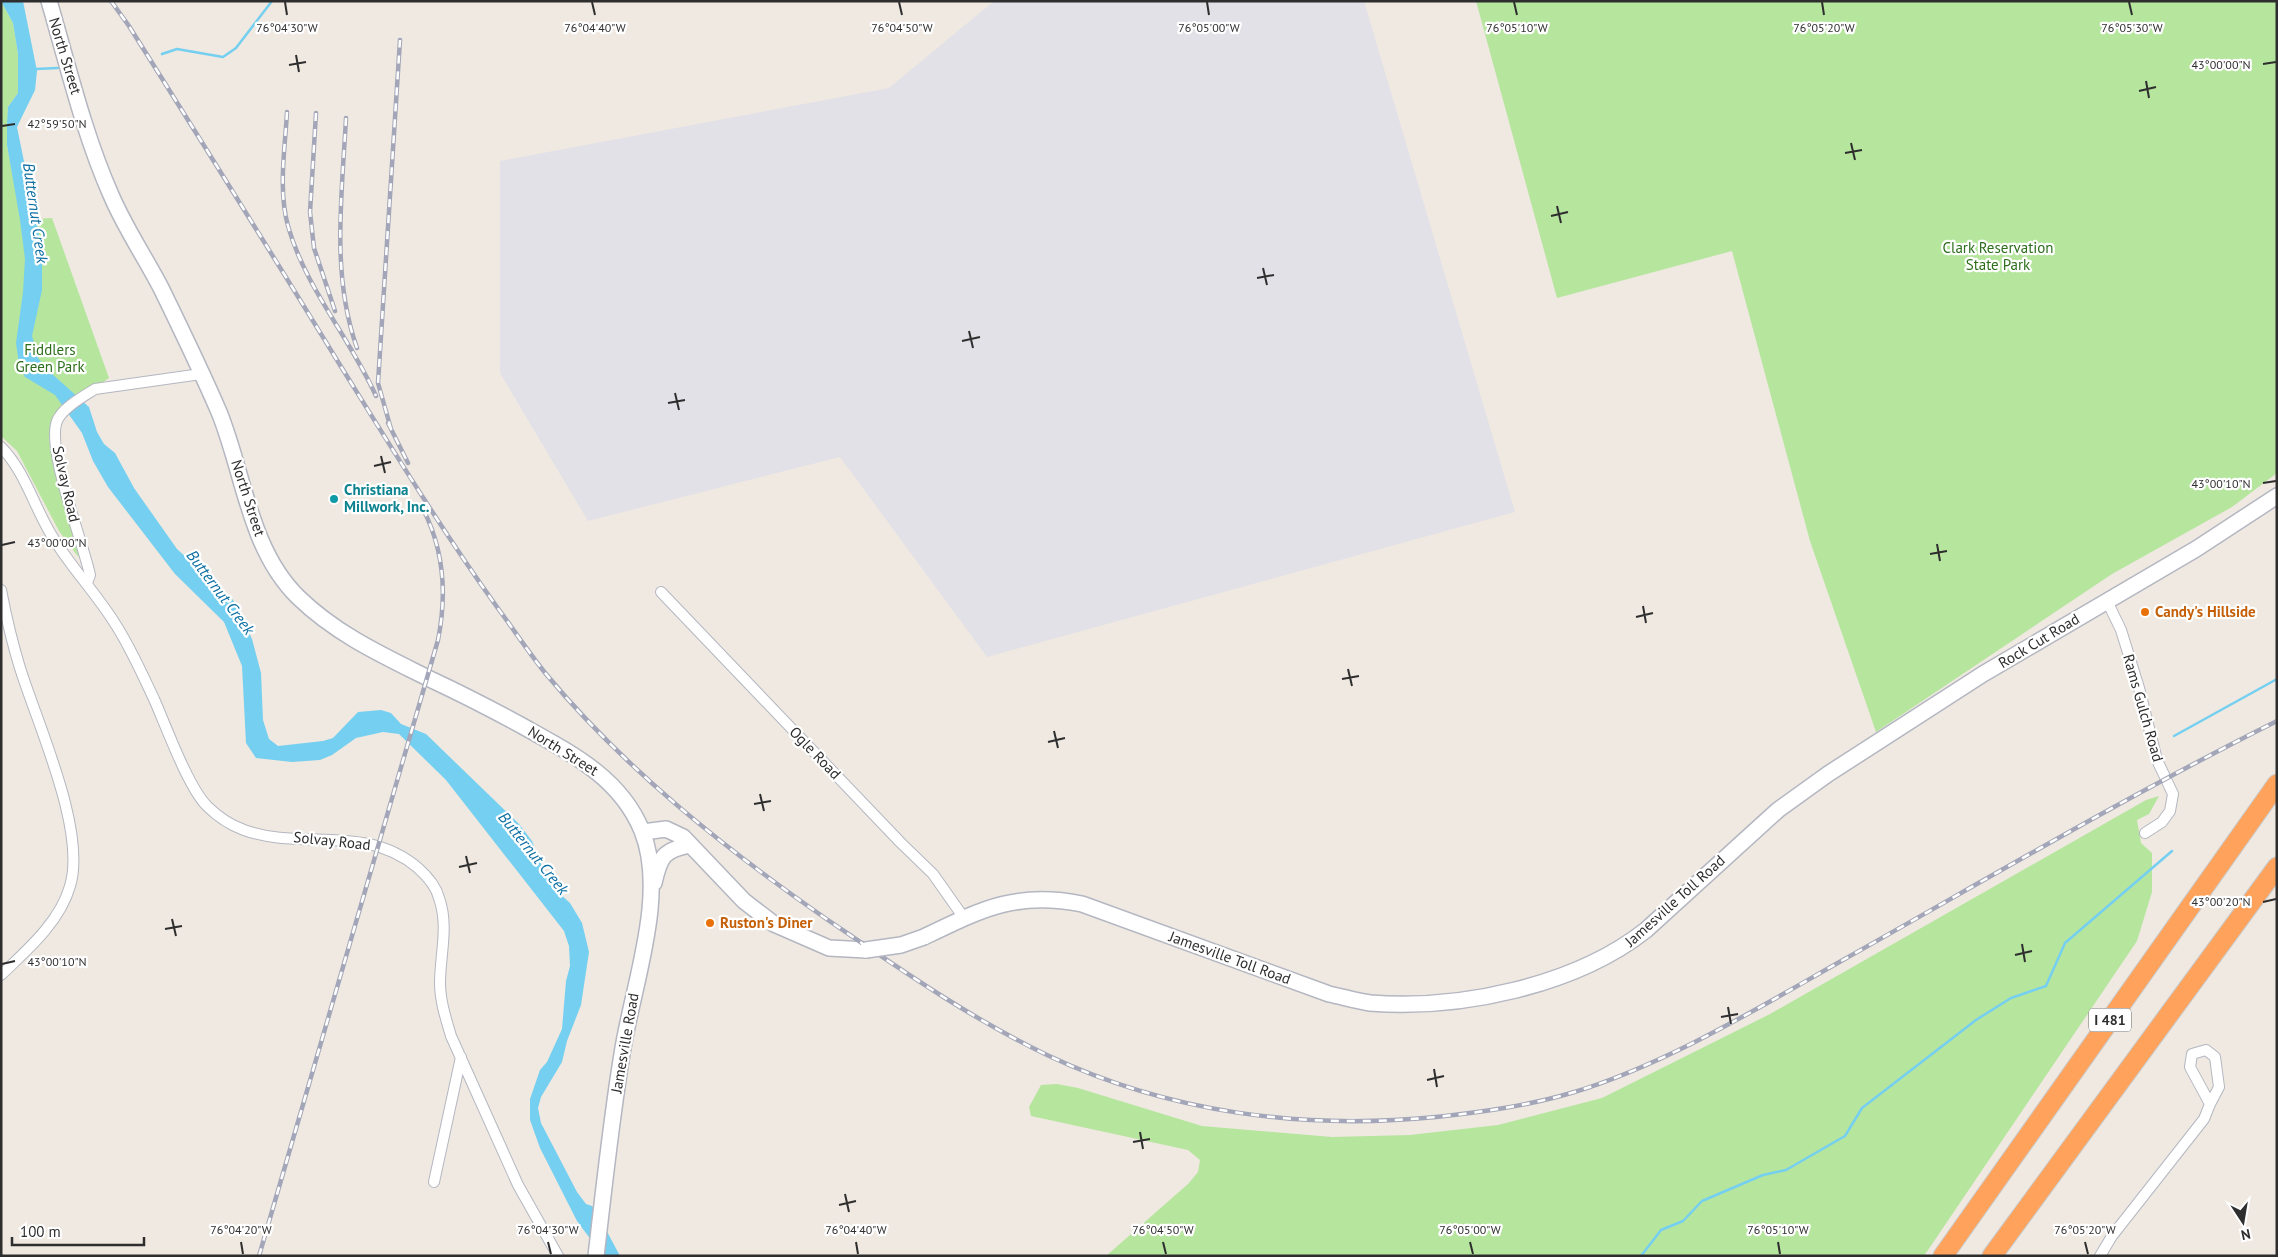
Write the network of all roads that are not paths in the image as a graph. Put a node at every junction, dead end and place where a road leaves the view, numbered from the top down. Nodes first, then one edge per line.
1 (49, 1) edge
2 (202, 374) junction
3 (1, 447) edge
4 (2277, 496) edge
5 (87, 583) junction
6 (1, 590) edge
7 (662, 592) dead end
8 (2107, 600) junction
9 (2277, 784) edge
10 (1804, 791) joint
11 (643, 832) junction
12 (2145, 833) dead end
13 (690, 845) junction
14 (2277, 867) edge
15 (651, 896) junction
16 (964, 918) junction
17 (1, 975) edge
18 (461, 1057) junction
19 (2210, 1104) junction
20 (434, 1182) dead end
21 (558, 1256) edge
22 (596, 1256) edge
23 (1943, 1256) edge
24 (1992, 1256) edge
25 (2100, 1256) edge

1 - 2 street, North Street
2 - 5 street, Solvay Road
2 - 11 street, North Street
3 - 5 street, Solvay Road
4 - 8 street, Rock Cut Road
5 - 18 street, Solvay Road
6 - 17 street
7 - 16 street, Ogle Road
8 - 10 street, Rock Cut Road
8 - 12 street, Rams Gulch Road
9 - 23 highway, I 481
10 - 16 street, Jamesville Toll Road
11 - 13 street, Jamesville Toll Road
11 - 15 street, Jamesville Road
13 - 15 street
13 - 16 street, Jamesville Toll Road, bridge
14 - 24 highway, I 481
15 - 22 street, Jamesville Road
18 - 20 street
18 - 21 street, Solvay Road
19 - 19 street
19 - 25 street

